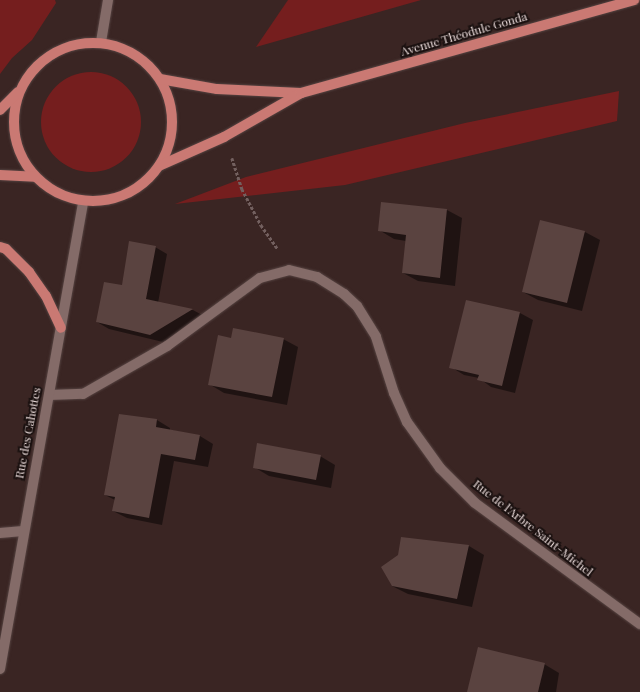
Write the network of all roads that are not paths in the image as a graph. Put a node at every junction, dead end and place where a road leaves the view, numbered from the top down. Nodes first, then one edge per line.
1 (108, 0) edge
2 (634, 0) edge
3 (101, 42) junction
4 (160, 79) junction
5 (18, 92) junction
6 (301, 93) junction
7 (0, 110) edge
8 (159, 166) junction
9 (0, 175) edge
10 (35, 177) junction
11 (83, 201) junction
12 (0, 247) edge
13 (61, 328) junction
14 (49, 394) junction
15 (24, 531) junction
16 (0, 533) edge
17 (640, 624) edge
18 (0, 669) edge

1 - 3 street
2 - 6 main road, Avenue Théodule Gonda
3 - 4 main road
3 - 5 main road
4 - 6 main road, Avenue Théodule Gonda
4 - 8 main road
5 - 7 main road
5 - 10 main road
6 - 8 main road, Avenue Théodule Gonda
8 - 11 main road
9 - 10 main road
10 - 11 main road
11 - 13 street, Rue des Cahottes
12 - 13 main road
13 - 14 street, Rue des Cahottes
14 - 15 street, Rue des Cahottes
14 - 17 street, Rue de l'Arbre Saint-Michel
15 - 16 street
15 - 18 street, Rue des Cahottes

